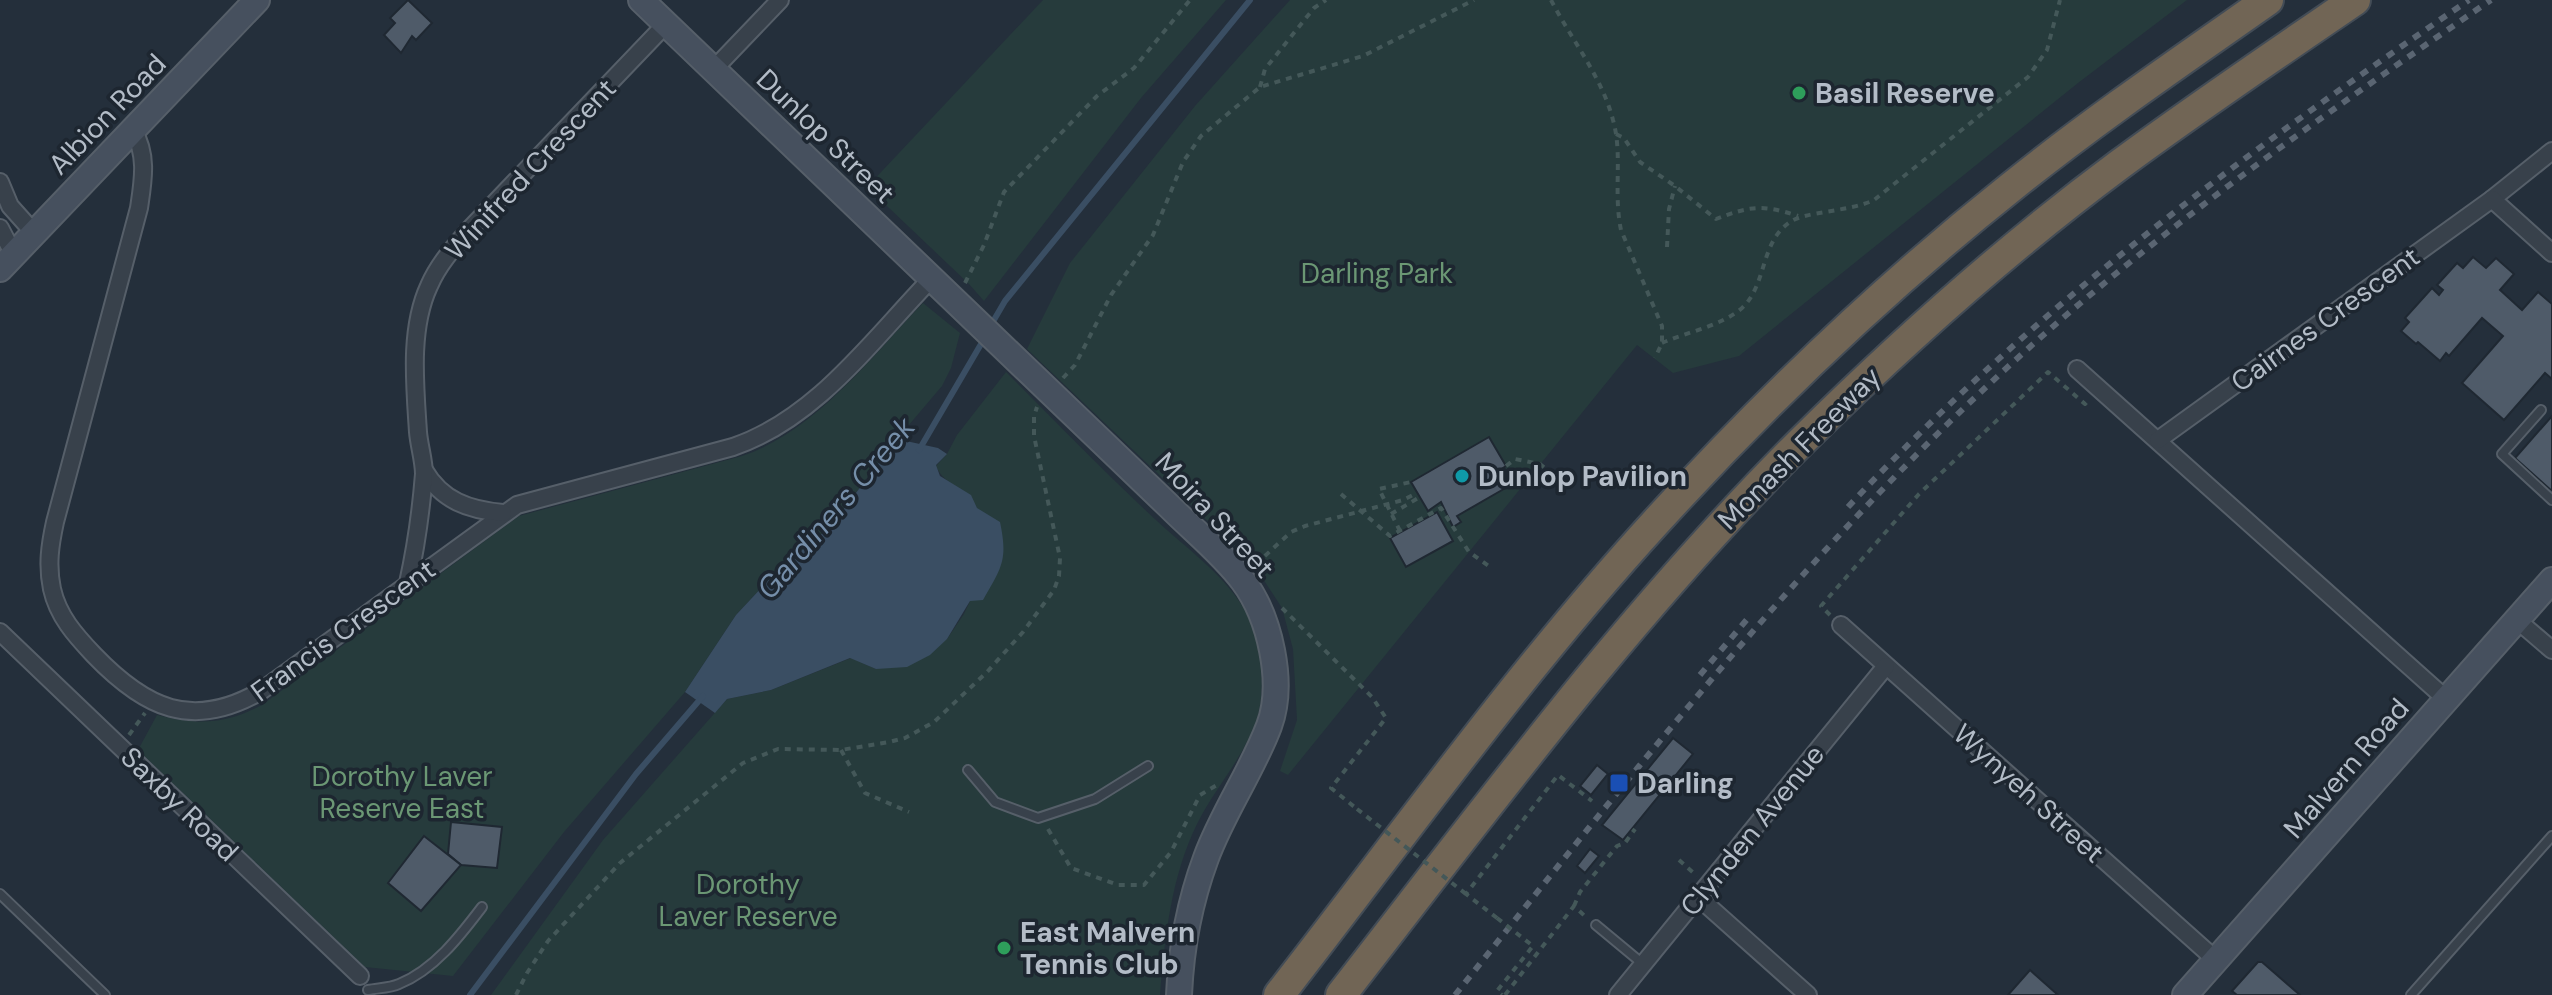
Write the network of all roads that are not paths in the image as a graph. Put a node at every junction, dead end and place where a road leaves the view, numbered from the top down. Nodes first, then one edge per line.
1 (257, 0) edge
2 (641, 0) edge
3 (780, 0) edge
4 (2268, 0) edge
5 (2355, 0) edge
6 (666, 24) junction
7 (714, 69) junction
8 (133, 130) junction
9 (2552, 151) edge
10 (2, 190) edge
11 (2492, 199) junction
12 (0, 228) edge
13 (35, 234) junction
14 (2552, 253) edge
15 (7, 262) edge
16 (931, 279) junction
17 (969, 316) joint
18 (2077, 369) dead end
19 (2541, 410) dead end
20 (2158, 440) junction
21 (424, 470) junction
22 (2552, 500) edge
23 (503, 513) junction
24 (2552, 580) edge
25 (408, 583) junction
26 (2517, 620) junction
27 (1841, 625) road end
28 (0, 632) edge
29 (2552, 650) edge
30 (1886, 666) junction
31 (2446, 699) junction
32 (1148, 766) dead end
33 (968, 770) dead end
34 (2552, 836) edge
35 (0, 894) edge
36 (1698, 897) junction
37 (482, 907) dead end
38 (1596, 925) road end
39 (2216, 960) junction
40 (1644, 964) junction
41 (365, 987) edge
42 (1801, 993) edge
43 (105, 995) edge
44 (1179, 995) edge
45 (1279, 995) edge
46 (1341, 995) edge
47 (1618, 995) edge
48 (2185, 995) edge
49 (2411, 995) edge

1 - 8 main road, Albion Road
2 - 6 main road, Dunlop Street
3 - 7 street
4 - 45 highway, Monash Freeway
5 - 46 highway, Monash Freeway
6 - 7 main road, Dunlop Street
6 - 21 street, Winifred Crescent
7 - 16 main road, Dunlop Street
8 - 13 main road, Albion Road
8 - 25 street, Francis Crescent
9 - 11 street, Cairnes Crescent
10 - 13 street
11 - 14 street
11 - 20 street, Cairnes Crescent
12 - 15 street
13 - 15 main road, Albion Road
16 - 17 main road, Dunlop Street
16 - 23 street, Francis Crescent
17 - 44 main road, Moira Street
18 - 20 street
19 - 22 lane
20 - 31 street
21 - 23 street
21 - 25 street, Winifred Crescent
23 - 25 street, Francis Crescent
24 - 26 main road, Malvern Road
26 - 29 street
26 - 31 main road, Malvern Road
27 - 30 street, Wynyeh Street
28 - 41 street, Saxby Road
30 - 36 street, Clynden Avenue
30 - 39 street, Wynyeh Street
31 - 39 main road, Malvern Road
32 - 33 lane
34 - 49 lane
35 - 43 lane
36 - 40 street, Clynden Avenue
36 - 42 street
37 - 41 lane
38 - 40 lane
39 - 48 main road, Malvern Road
40 - 47 street, Clynden Avenue

